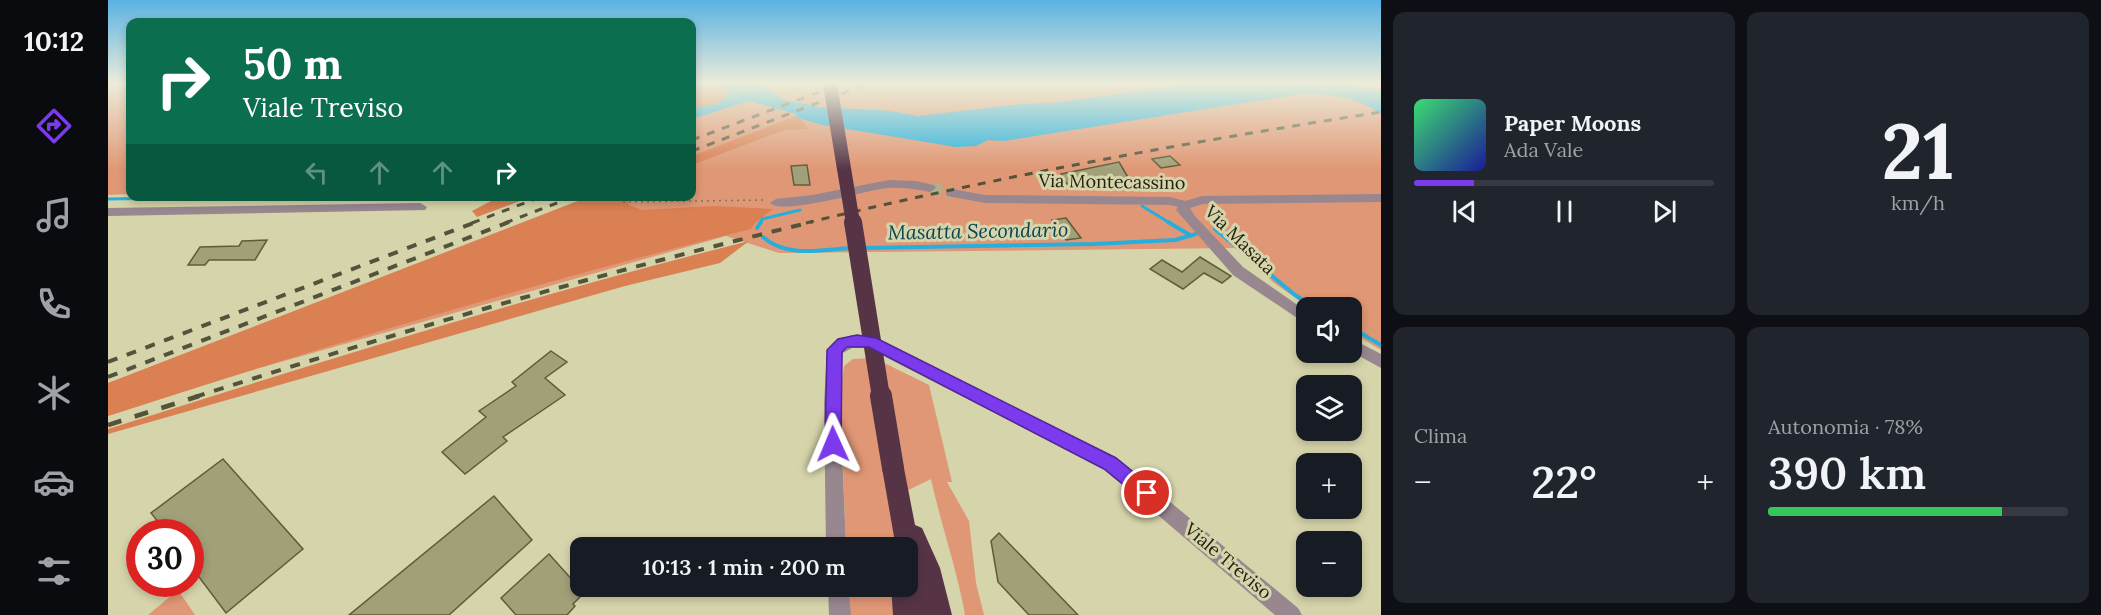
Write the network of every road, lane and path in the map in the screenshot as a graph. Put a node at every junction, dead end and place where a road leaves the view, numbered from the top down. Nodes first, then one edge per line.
1 (835, 113) edge
2 (930, 188) tunnel mouth
3 (952, 193) tunnel mouth
4 (1381, 198) edge
5 (623, 202) dead end
6 (774, 202) joint
7 (1185, 205) junction
8 (420, 207) dead end
9 (108, 212) edge
10 (1296, 311) edge
11 (1362, 351) edge
12 (1381, 362) edge
13 (901, 504) junction
14 (836, 537) edge
15 (902, 537) edge
16 (839, 597) edge
17 (904, 597) edge
18 (840, 615) edge
19 (906, 615) edge
20 (921, 615) edge
21 (939, 615) edge
22 (1291, 615) edge

1 - 13 highway, bridge
2 - 6 street
3 - 7 street, Via Montecassino
4 - 7 street, Via Montecassino
5 - 6 path
7 - 10 street, Via Masata
8 - 9 street
11 - 12 street
13 - 15 highway
13 - 20 highway
13 - 21 highway
14 - 22 street, Viale Treviso
16 - 18 street
17 - 19 highway

